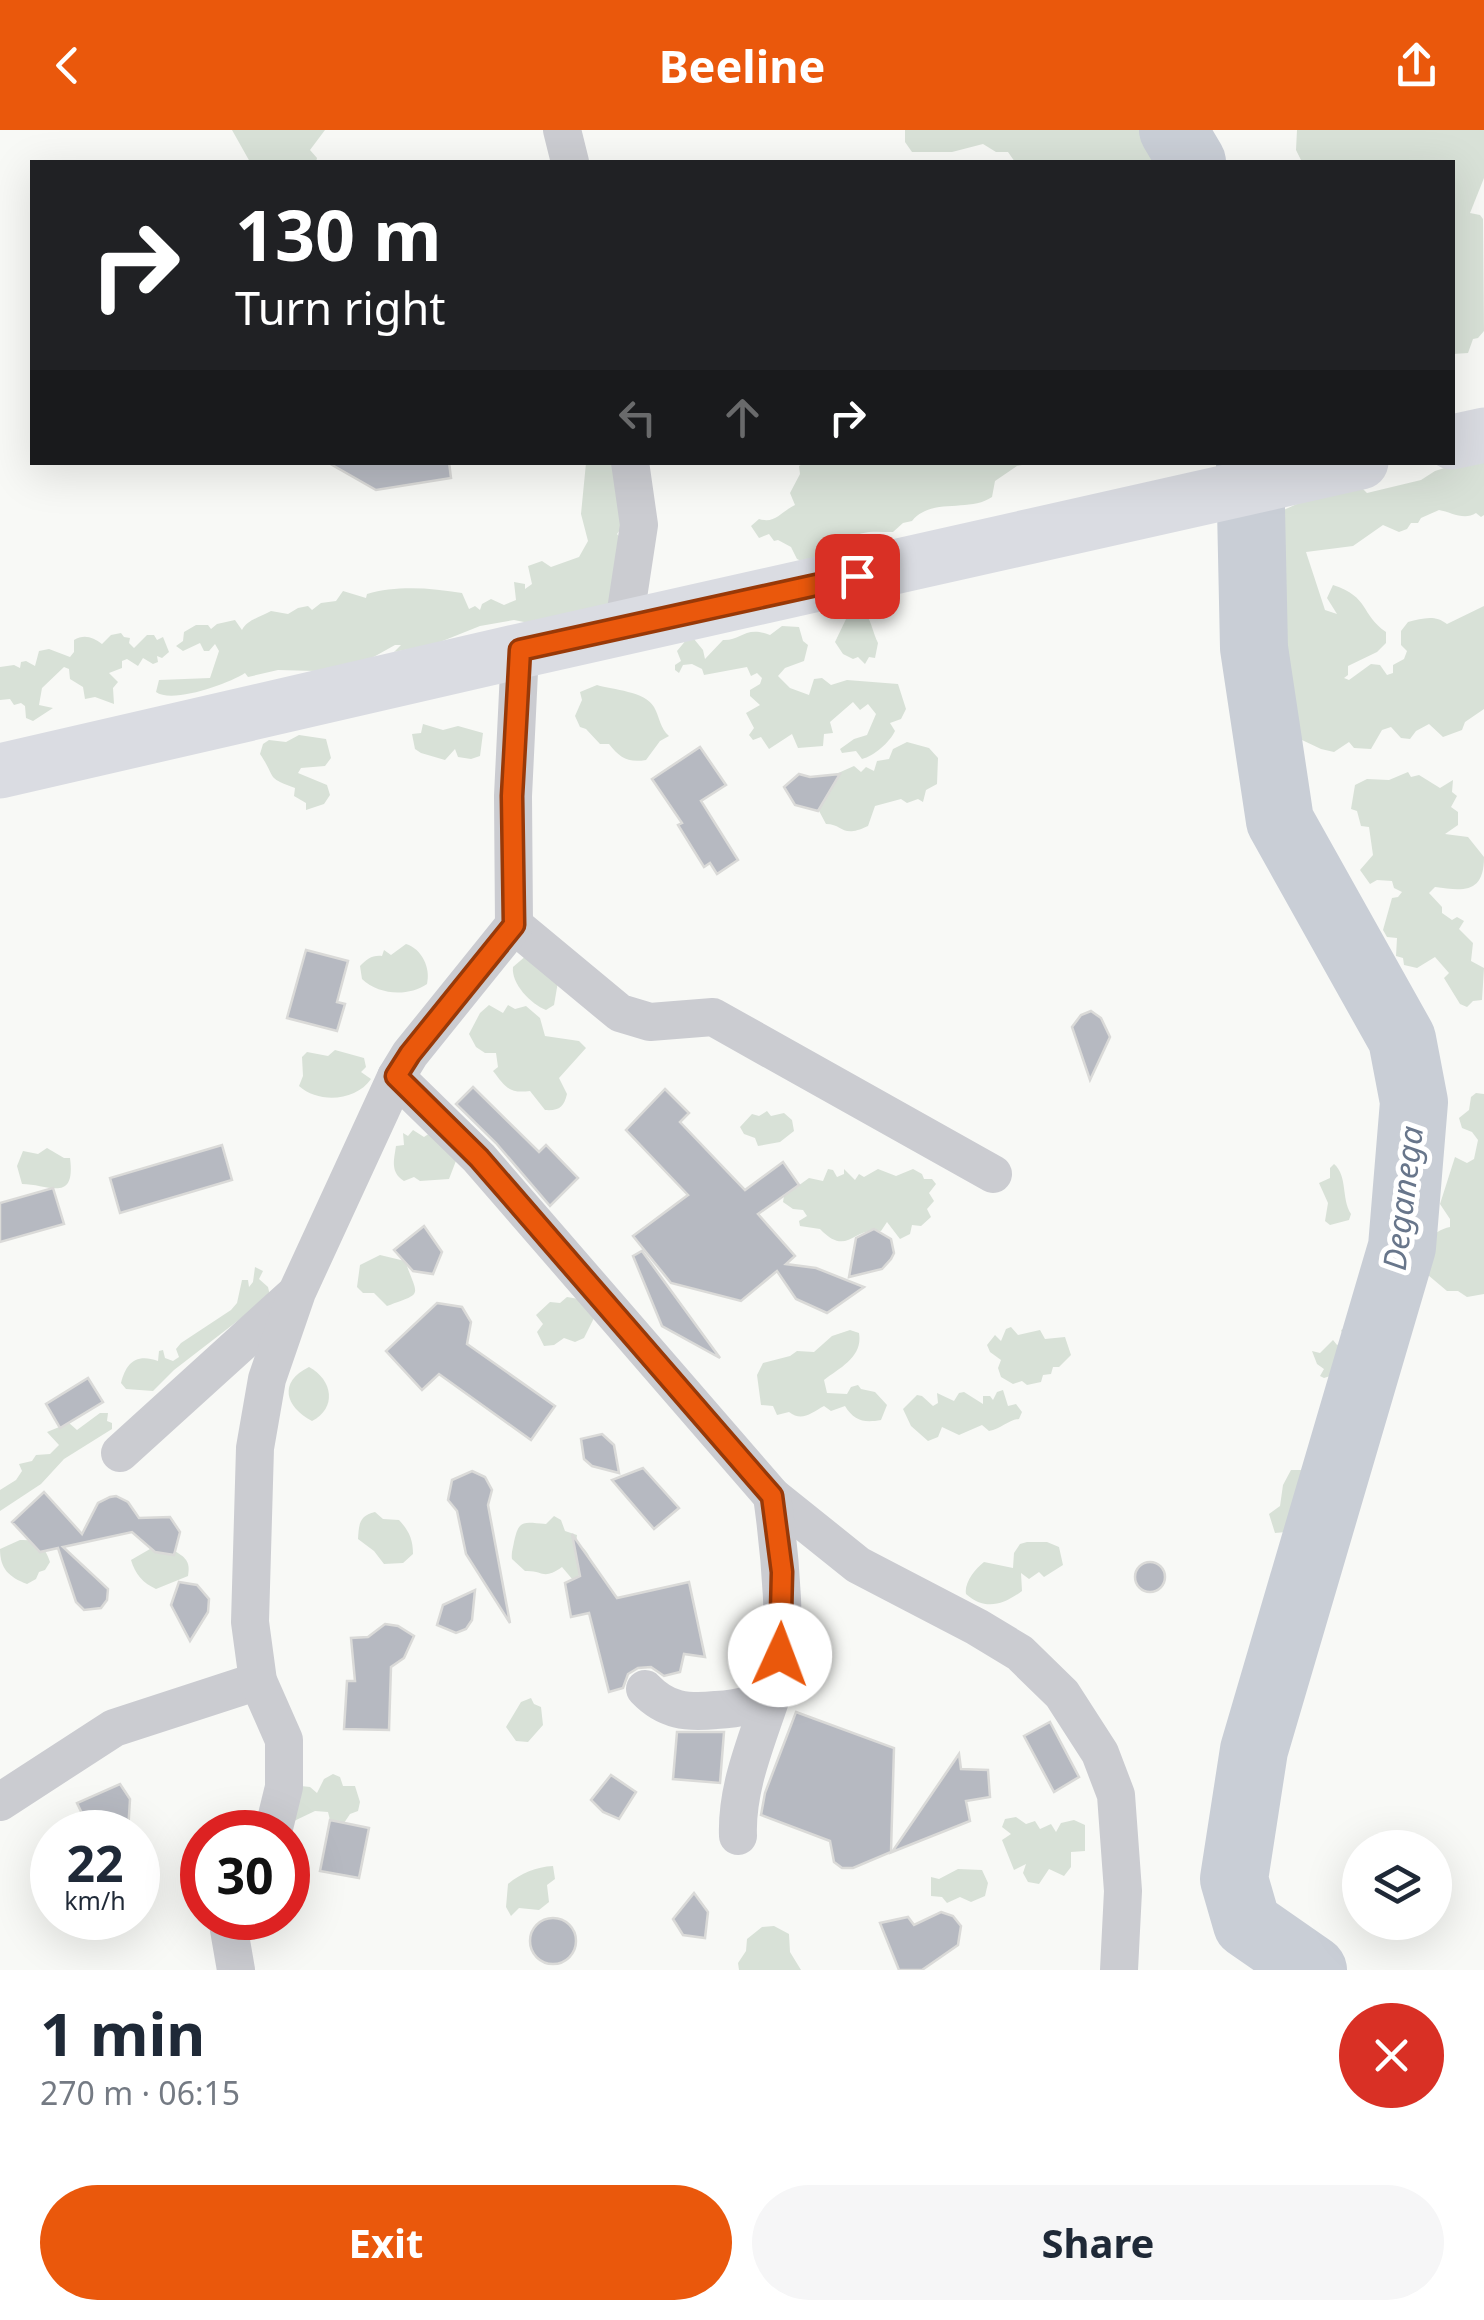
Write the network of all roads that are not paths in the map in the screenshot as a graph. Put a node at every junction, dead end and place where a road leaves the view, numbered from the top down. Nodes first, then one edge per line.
1 (562, 130) edge
2 (570, 160) edge
3 (1484, 434) edge
4 (1455, 441) edge
5 (630, 465) edge
6 (1350, 465) edge
7 (623, 630) junction
8 (520, 650) junction
9 (0, 771) edge
10 (514, 925) junction
11 (396, 1076) junction
12 (993, 1174) dead end
13 (297, 1292) junction
14 (120, 1454) dead end
15 (772, 1496) junction
16 (258, 1681) junction
17 (774, 1688) junction
18 (645, 1689) dead end
19 (0, 1802) edge
20 (278, 1810) edge
21 (738, 1836) dead end
22 (231, 1940) edge
23 (236, 1970) edge
24 (1119, 1970) edge

1 - 2 street
3 - 4 highway
5 - 7 street
6 - 7 highway
7 - 8 highway
8 - 9 highway
8 - 10 street
10 - 11 street
10 - 12 street
11 - 13 street
11 - 15 street
13 - 14 street
13 - 16 street
15 - 17 street
15 - 24 street
16 - 19 street
16 - 20 street
17 - 18 street
17 - 21 street
22 - 23 street

